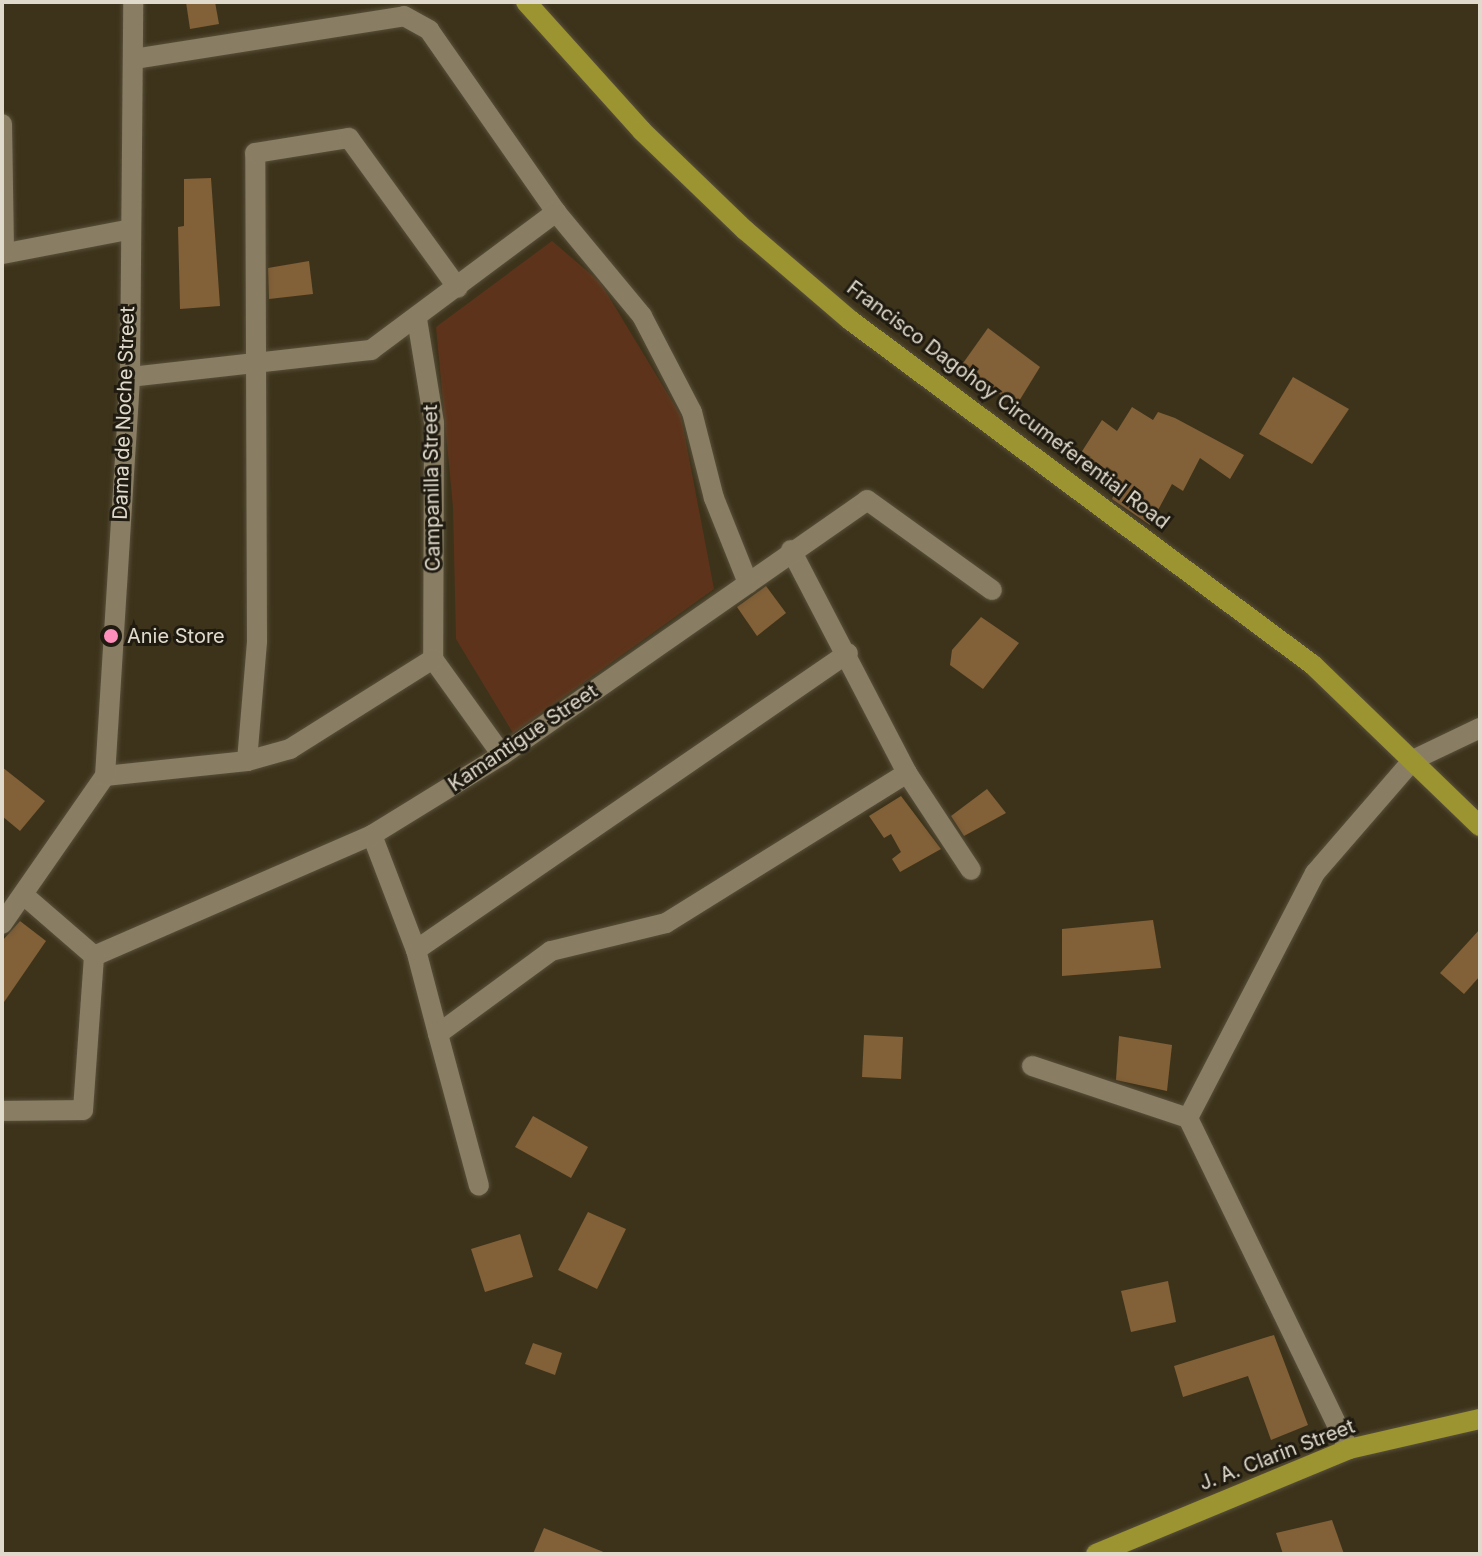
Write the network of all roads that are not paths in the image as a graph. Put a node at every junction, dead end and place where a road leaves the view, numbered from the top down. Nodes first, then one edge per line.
1 (133, 2) edge
2 (526, 2) edge
3 (134, 59) junction
4 (2, 124) edge
5 (556, 212) junction
6 (127, 230) junction
7 (3, 254) edge
8 (458, 288) junction
9 (417, 319) junction
10 (253, 361) junction
11 (130, 377) junction
12 (791, 550) junction
13 (748, 583) junction
14 (992, 590) dead end
15 (848, 653) junction
16 (433, 659) junction
17 (1480, 728) edge
18 (502, 755) junction
19 (1413, 760) junction
20 (247, 761) junction
21 (907, 773) junction
22 (105, 776) junction
23 (1480, 826) edge
24 (372, 835) junction
25 (971, 870) dead end
26 (26, 897) junction
27 (2, 924) edge
28 (416, 950) junction
29 (94, 956) junction
30 (438, 1034) junction
31 (1032, 1066) dead end
32 (2, 1111) edge
33 (1188, 1118) junction
34 (479, 1186) dead end
35 (1480, 1419) edge
36 (1349, 1449) junction
37 (1096, 1554) edge

1 - 3 street, Dama de Noche Street
2 - 19 main road, Francisco Dagohoy Circumeferential Road
3 - 5 street
3 - 6 street, Dama de Noche Street
4 - 7 street
5 - 8 street
5 - 13 street
6 - 7 street
6 - 11 street, Dama de Noche Street
8 - 9 street
8 - 10 street
9 - 10 street
9 - 16 street, Campanilla Street
10 - 11 street
10 - 20 street
11 - 22 street, Dama de Noche Street
12 - 13 street, Kamantigue Street
12 - 14 street, Kamantigue Street
12 - 15 street
13 - 18 street, Kamantigue Street
15 - 21 street
15 - 28 street
16 - 18 street
16 - 20 street
17 - 19 street
18 - 24 street, Kamantigue Street
19 - 23 main road, Francisco Dagohoy Circumeferential Road
19 - 33 street
20 - 22 street
21 - 25 street
21 - 30 street
22 - 26 street
24 - 28 street
24 - 29 street, Kamantigue Street
26 - 27 street
26 - 29 street
28 - 30 street
29 - 32 street
30 - 34 street
31 - 33 street
33 - 36 street
35 - 36 main road, J. A. Clarin Street
36 - 37 main road, J. A. Clarin Street

